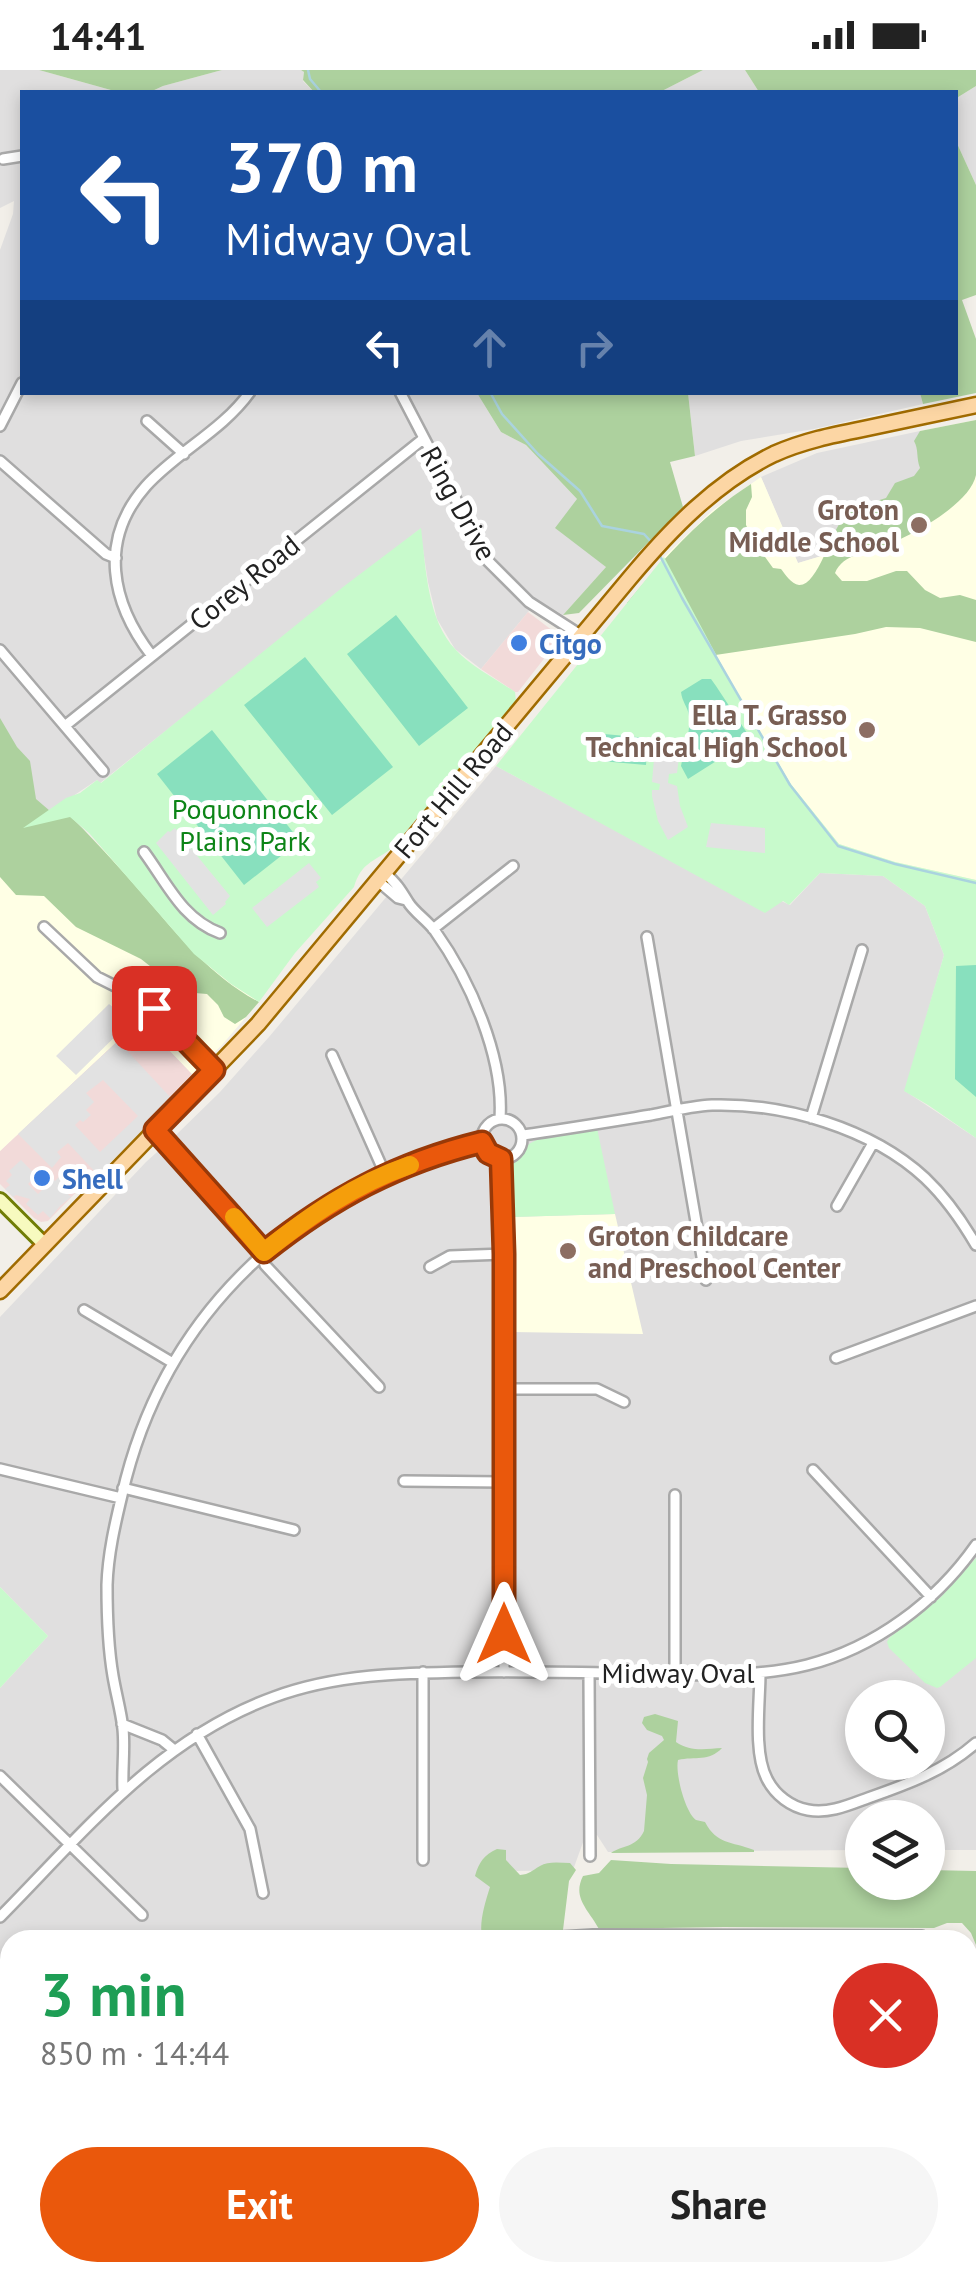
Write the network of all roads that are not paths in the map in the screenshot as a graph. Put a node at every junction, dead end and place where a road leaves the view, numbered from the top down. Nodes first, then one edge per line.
1 (20, 156) edge
2 (2, 159) dead end
3 (20, 387) edge
4 (248, 395) edge
5 (401, 395) edge
6 (976, 405) edge
7 (147, 421) dead end
8 (0, 426) edge
9 (423, 440) junction
10 (184, 454) junction
11 (0, 461) edge
12 (116, 558) junction
13 (582, 636) junction
14 (0, 650) edge
15 (152, 656) junction
16 (66, 726) junction
17 (102, 771) dead end
18 (144, 852) dead end
19 (514, 866) dead end
20 (381, 877) junction
21 (44, 927) dead end
22 (433, 929) junction
23 (220, 933) dead end
24 (647, 937) dead end
25 (862, 950) dead end
26 (332, 1055) dead end
27 (214, 1070) junction
28 (676, 1110) junction
29 (500, 1118) junction
30 (811, 1118) junction
31 (155, 1130) junction
32 (522, 1135) junction
33 (482, 1142) junction
34 (873, 1143) junction
35 (501, 1159) junction
36 (386, 1174) junction
37 (0, 1200) edge
38 (836, 1206) dead end
39 (45, 1245) junction
40 (976, 1245) edge
41 (264, 1252) junction
42 (504, 1254) junction
43 (430, 1266) dead end
44 (706, 1280) dead end
45 (0, 1290) edge
46 (976, 1306) edge
47 (84, 1310) dead end
48 (836, 1358) dead end
49 (173, 1363) junction
50 (379, 1387) dead end
51 (503, 1389) junction
52 (624, 1402) dead end
53 (0, 1470) edge
54 (813, 1470) dead end
55 (404, 1481) dead end
56 (503, 1482) junction
57 (122, 1493) junction
58 (675, 1494) dead end
59 (294, 1530) dead end
60 (976, 1545) edge
61 (931, 1596) junction
62 (423, 1672) junction
63 (504, 1672) junction
64 (589, 1673) junction
65 (760, 1673) junction
66 (675, 1674) junction
67 (122, 1724) junction
68 (197, 1734) junction
69 (976, 1743) edge
70 (172, 1750) junction
71 (0, 1776) edge
72 (124, 1789) junction
73 (71, 1845) junction
74 (590, 1856) dead end
75 (423, 1860) dead end
76 (263, 1893) dead end
77 (142, 1915) dead end
78 (0, 1917) edge

1 - 2 street
3 - 8 street
4 - 10 street
5 - 9 street, Ring Drive
6 - 13 main road, Fort Hill Road
7 - 10 street
9 - 13 street, Ring Drive
9 - 15 street, Corey Road
10 - 12 street
11 - 12 street
12 - 15 street
13 - 20 main road, Fort Hill Road
14 - 16 street
15 - 16 street, Corey Road
16 - 17 street
18 - 23 street
19 - 22 street
20 - 22 street
20 - 27 main road, Fort Hill Road
21 - 27 street
22 - 29 street
24 - 28 street
25 - 30 street
26 - 36 street
27 - 31 main road, Fort Hill Road
28 - 30 street
28 - 32 street
28 - 44 street
29 - 32 street
29 - 33 street
30 - 34 street
31 - 39 main road, Fort Hill Road
31 - 41 street
32 - 35 street
33 - 35 street
33 - 36 street
34 - 38 street
34 - 40 street
35 - 42 street
36 - 41 street
37 - 39 main road
39 - 45 main road, Fort Hill Road
41 - 49 street
41 - 50 street
42 - 43 street
42 - 51 street
46 - 48 street
47 - 49 street
49 - 57 street
51 - 52 street
51 - 56 street
53 - 57 street
54 - 61 street
55 - 56 street
56 - 63 street
57 - 59 street
57 - 67 street
58 - 66 street
60 - 61 street, Midway Oval
61 - 65 street, Midway Oval
62 - 63 street, Midway Oval
62 - 68 street, Midway Oval
62 - 75 street
63 - 64 street, Midway Oval
64 - 66 street, Midway Oval
64 - 74 street
65 - 66 street, Midway Oval
65 - 69 street
67 - 70 street
67 - 72 street
68 - 70 street, Midway Oval
68 - 76 street
70 - 72 street, Midway Oval
71 - 73 street
72 - 73 street, Midway Oval
73 - 77 street
73 - 78 street, Midway Oval

